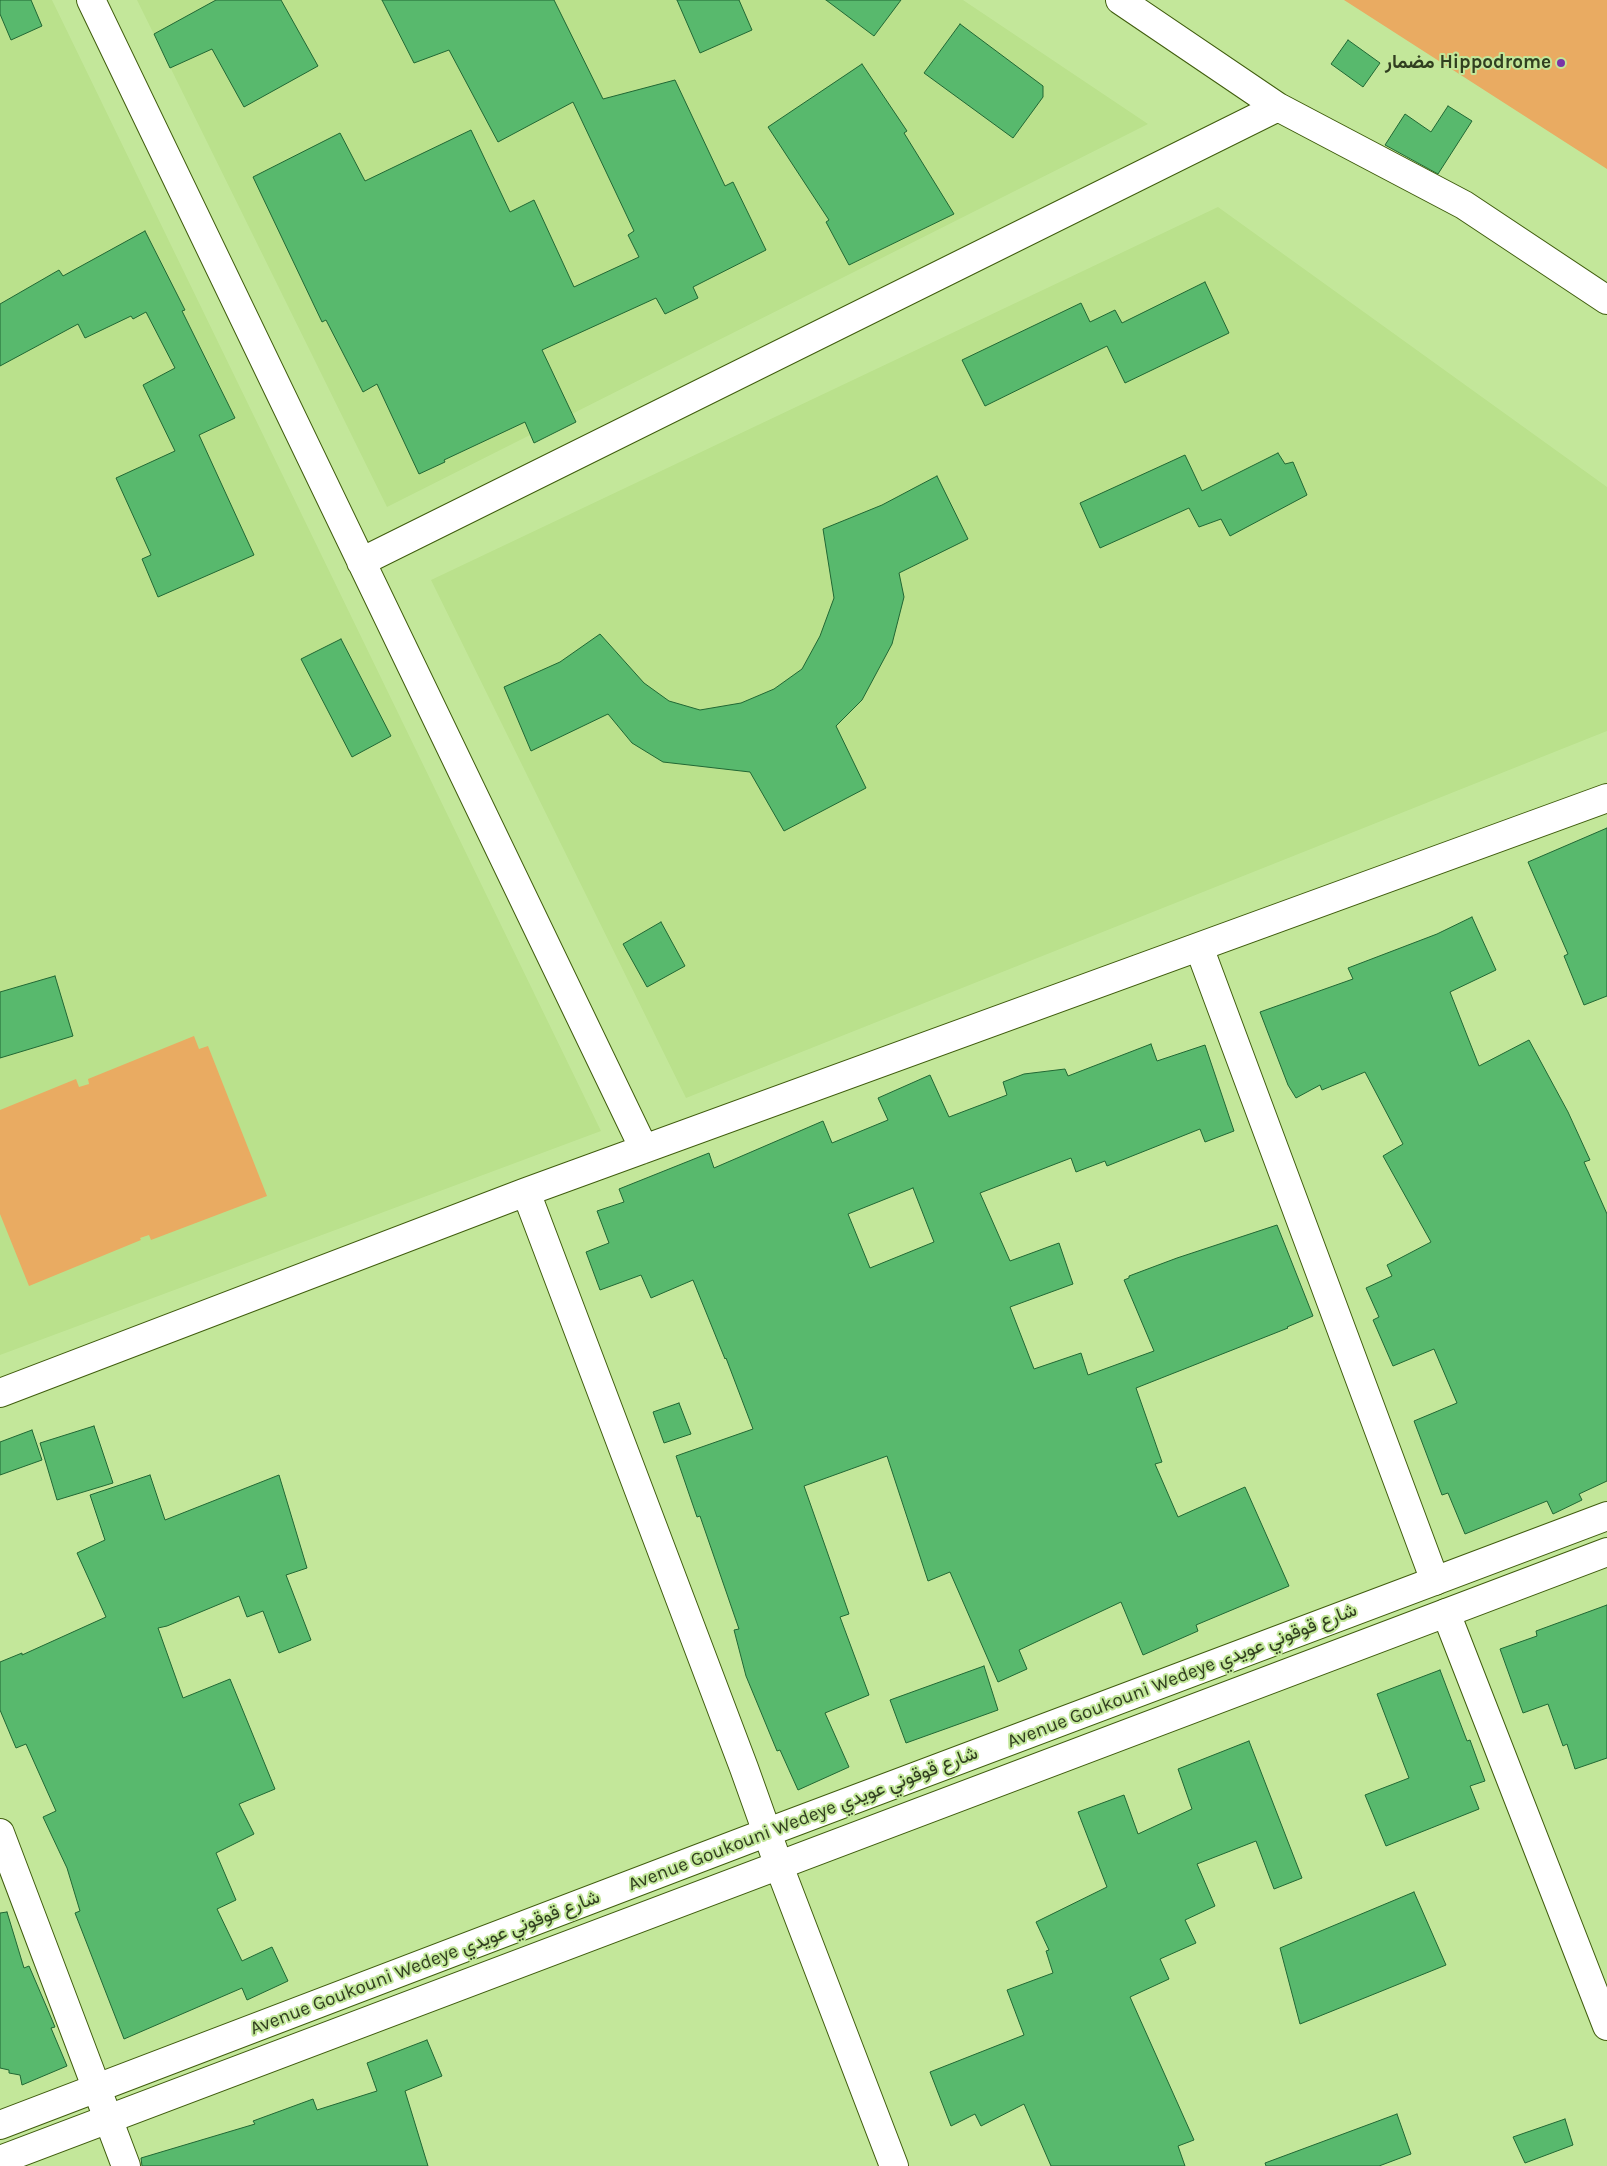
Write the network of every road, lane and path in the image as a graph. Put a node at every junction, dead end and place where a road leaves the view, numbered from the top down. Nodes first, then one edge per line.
1 (91, 0) edge
2 (1120, 0) edge
3 (1278, 107) junction
4 (1607, 300) edge
5 (361, 562) junction
6 (1607, 798) edge
7 (1199, 947) junction
8 (644, 1149) junction
9 (526, 1192) junction
10 (0, 1393) edge
11 (1607, 1516) edge
12 (1607, 1552) edge
13 (1435, 1581) junction
14 (1446, 1613) junction
15 (768, 1832) junction
16 (0, 1833) edge
17 (779, 1866) junction
18 (1607, 2026) edge
19 (96, 2089) junction
20 (108, 2118) junction
21 (0, 2125) edge
22 (0, 2160) edge
23 (126, 2166) edge
24 (894, 2166) edge

1 - 5 street
2 - 3 street
3 - 4 street
3 - 5 street
5 - 8 street
6 - 7 street
7 - 8 street
7 - 13 street
8 - 9 street
9 - 10 street
9 - 15 street
11 - 13 street, Avenue Goukouni Wedeye شارع قوقوني عويدي
12 - 14 street, Avenue Goukouni Wedeye شارع قوقوني عويدي
13 - 15 street, Avenue Goukouni Wedeye شارع قوقوني عويدي
14 - 17 street, Avenue Goukouni Wedeye شارع قوقوني عويدي
14 - 18 street
15 - 17 street
15 - 19 street, Avenue Goukouni Wedeye شارع قوقوني عويدي
16 - 19 street
17 - 20 street, Avenue Goukouni Wedeye شارع قوقوني عويدي
17 - 24 street
19 - 20 street
19 - 21 street, Avenue Goukouni Wedeye شارع قوقوني عويدي
20 - 22 street, Avenue Goukouni Wedeye شارع قوقوني عويدي
20 - 23 street

